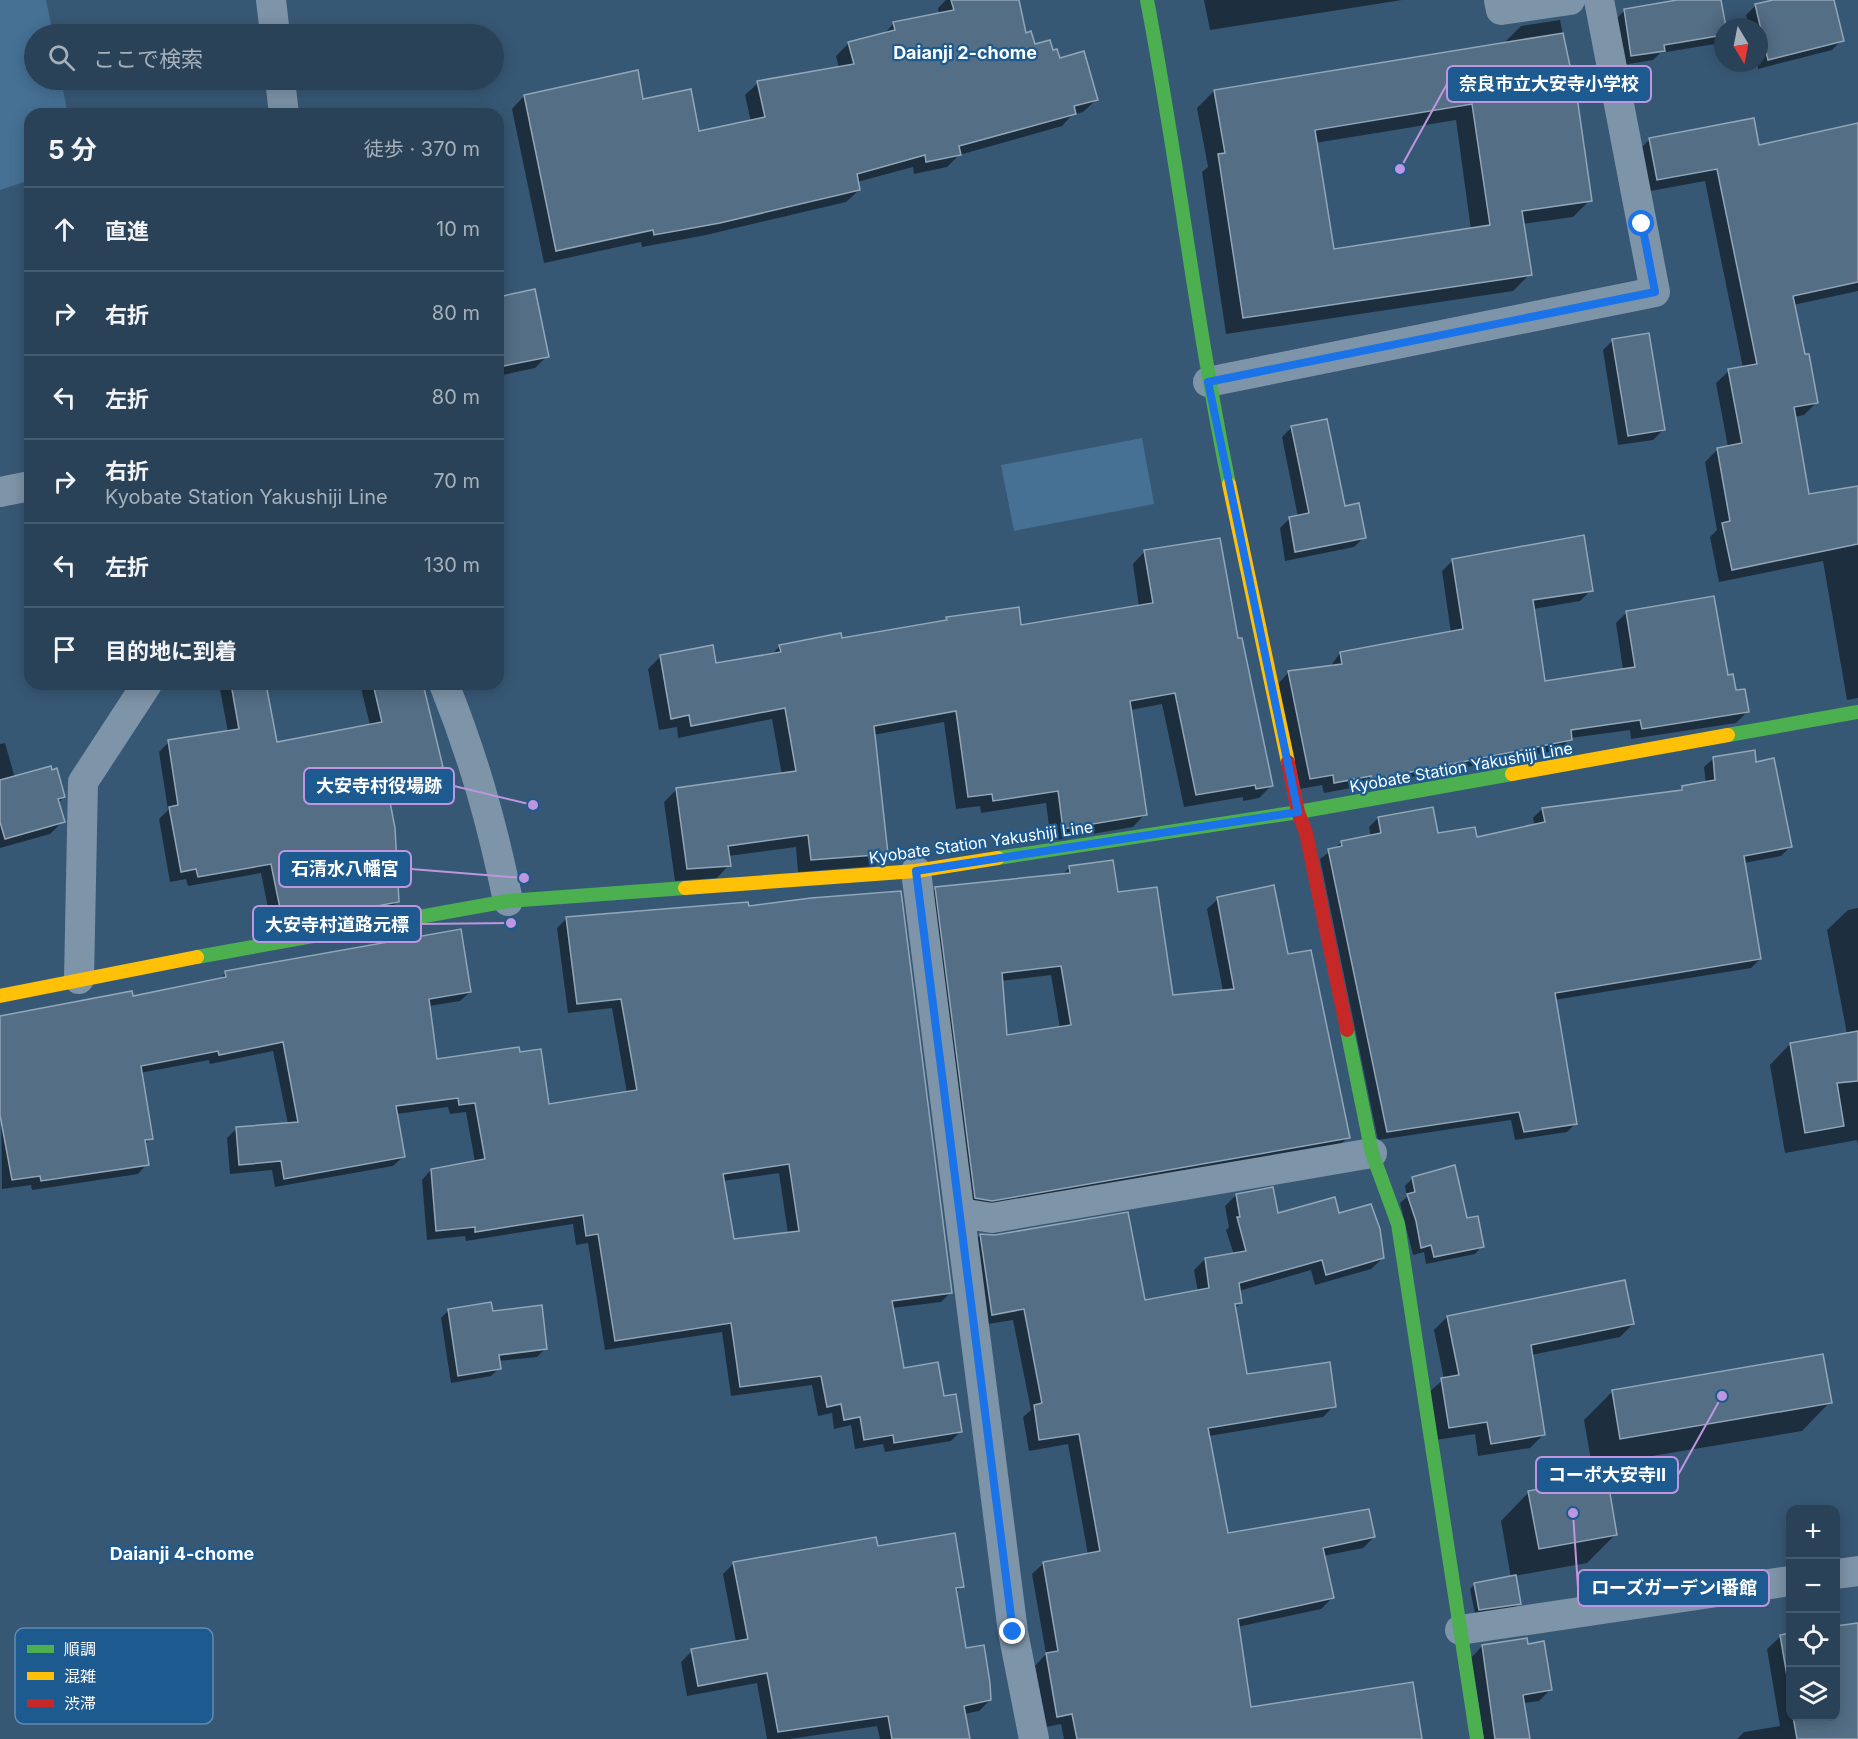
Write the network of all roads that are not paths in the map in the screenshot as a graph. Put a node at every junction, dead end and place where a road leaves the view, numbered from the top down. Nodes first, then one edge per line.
1 (271, 0) edge
2 (1147, 0) edge
3 (1499, 0) edge
4 (1570, 0) edge
5 (1599, 0) edge
6 (274, 24) edge
7 (281, 90) edge
8 (283, 108) edge
9 (1208, 382) junction
10 (24, 487) edge
11 (0, 492) edge
12 (143, 690) edge
13 (446, 690) edge
14 (1858, 712) edge
15 (1298, 812) junction
16 (916, 871) junction
17 (508, 901) junction
18 (79, 979) junction
19 (0, 996) edge
20 (1372, 1153) junction
21 (960, 1213) junction
22 (1858, 1571) edge
23 (1840, 1573) edge
24 (1786, 1582) edge
25 (1460, 1630) junction
26 (1034, 1739) edge
27 (1477, 1739) edge

1 - 6 street
2 - 9 main road
3 - 4 street
5 - 9 street
7 - 8 street
9 - 15 main road
10 - 11 street
12 - 18 street
13 - 17 street
14 - 15 main road, Kyobate Station Yakushiji Line
15 - 16 main road, Kyobate Station Yakushiji Line
15 - 20 main road
16 - 17 main road, Kyobate Station Yakushiji Line
16 - 21 street
17 - 18 main road, Kyobate Station Yakushiji Line
18 - 19 main road, Kyobate Station Yakushiji Line
20 - 21 street
20 - 25 main road
21 - 26 street
22 - 23 street
24 - 25 street
25 - 27 main road

